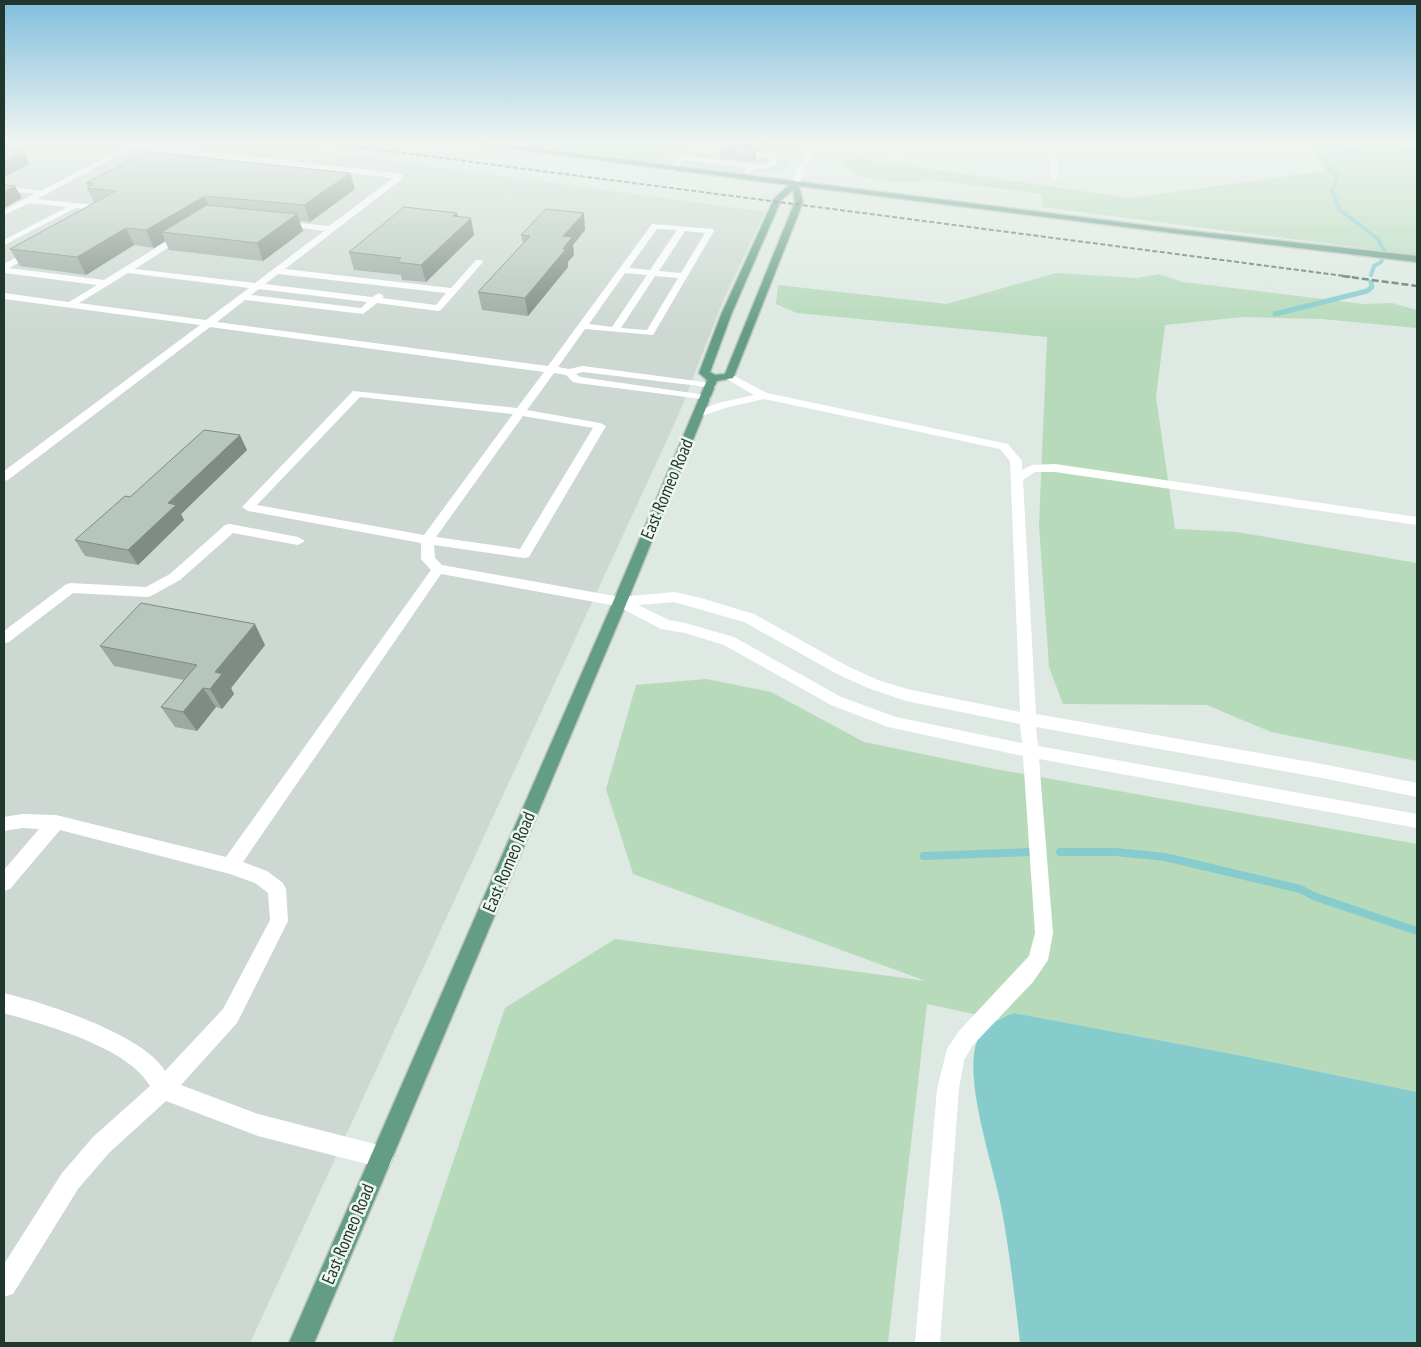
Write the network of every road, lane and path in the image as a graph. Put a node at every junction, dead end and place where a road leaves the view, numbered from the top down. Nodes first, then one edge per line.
1 (21, 204) edge
2 (58, 204) edge
3 (364, 204) edge
4 (776, 204) edge
5 (798, 204) edge
6 (955, 204) edge
7 (74, 206) junction
8 (4, 213) edge
9 (272, 222) edge
10 (78, 226) edge
11 (195, 227) edge
12 (682, 228) junction
13 (331, 229) junction
14 (4, 243) edge
15 (45, 244) edge
16 (1417, 259) edge
17 (478, 262) dead end
18 (4, 268) edge
19 (125, 270) junction
20 (623, 270) junction
21 (277, 271) junction
22 (653, 273) junction
23 (684, 276) junction
24 (106, 283) junction
25 (391, 284) junction
26 (256, 286) junction
27 (453, 291) junction
28 (4, 296) edge
29 (243, 297) junction
30 (375, 300) junction
31 (70, 305) junction
32 (209, 323) junction
33 (582, 326) junction
34 (616, 330) junction
35 (551, 370) junction
36 (569, 372) junction
37 (728, 376) junction
38 (712, 383) junction
39 (764, 396) junction
40 (706, 398) junction
41 (521, 412) junction
42 (699, 414) junction
43 (4, 477) edge
44 (1017, 479) junction
45 (1417, 520) edge
46 (427, 540) junction
47 (298, 541) dead end
48 (438, 569) junction
49 (620, 602) junction
50 (4, 638) edge
51 (1028, 719) junction
52 (1031, 750) junction
53 (1417, 790) edge
54 (1417, 821) edge
55 (56, 822) junction
56 (4, 824) edge
57 (230, 866) junction
58 (4, 883) edge
59 (4, 1003) edge
60 (163, 1089) junction
61 (382, 1157) junction
62 (4, 1284) edge
63 (301, 1343) edge
64 (927, 1343) edge

1 - 8 street
2 - 7 street
3 - 13 street
4 - 38 main road
5 - 37 main road
6 - 16 main road
7 - 10 street
7 - 14 street
9 - 13 street
11 - 19 street
12 - 20 street
12 - 22 street
12 - 23 street
13 - 21 street
15 - 18 street
17 - 27 street
18 - 24 street
19 - 24 street
19 - 26 street
20 - 22 street
20 - 33 street
21 - 25 street
21 - 26 street
22 - 23 street
22 - 34 street
23 - 34 street
24 - 31 street
25 - 27 street
25 - 30 street
26 - 29 street
26 - 30 street
27 - 30 street
28 - 31 street
29 - 30 street
29 - 32 street
31 - 32 street
32 - 35 street
32 - 43 street
33 - 34 street
33 - 35 street
35 - 36 street
35 - 41 street
36 - 38 street
36 - 40 street
37 - 38 main road
37 - 39 street
38 - 40 main road, East Romeo Road
39 - 42 street
39 - 44 street
40 - 42 main road, East Romeo Road
41 - 46 street
41 - 46 street
41 - 46 street
42 - 49 main road, East Romeo Road
44 - 45 street
44 - 51 street
46 - 48 street
47 - 50 street
48 - 49 street
48 - 57 street
49 - 51 street
49 - 52 street
49 - 61 main road, East Romeo Road
51 - 52 street
51 - 53 street
52 - 54 street
52 - 64 street
55 - 56 street
55 - 57 street
55 - 58 street
57 - 60 street
59 - 60 street
60 - 61 street
60 - 62 street
61 - 63 main road, East Romeo Road

